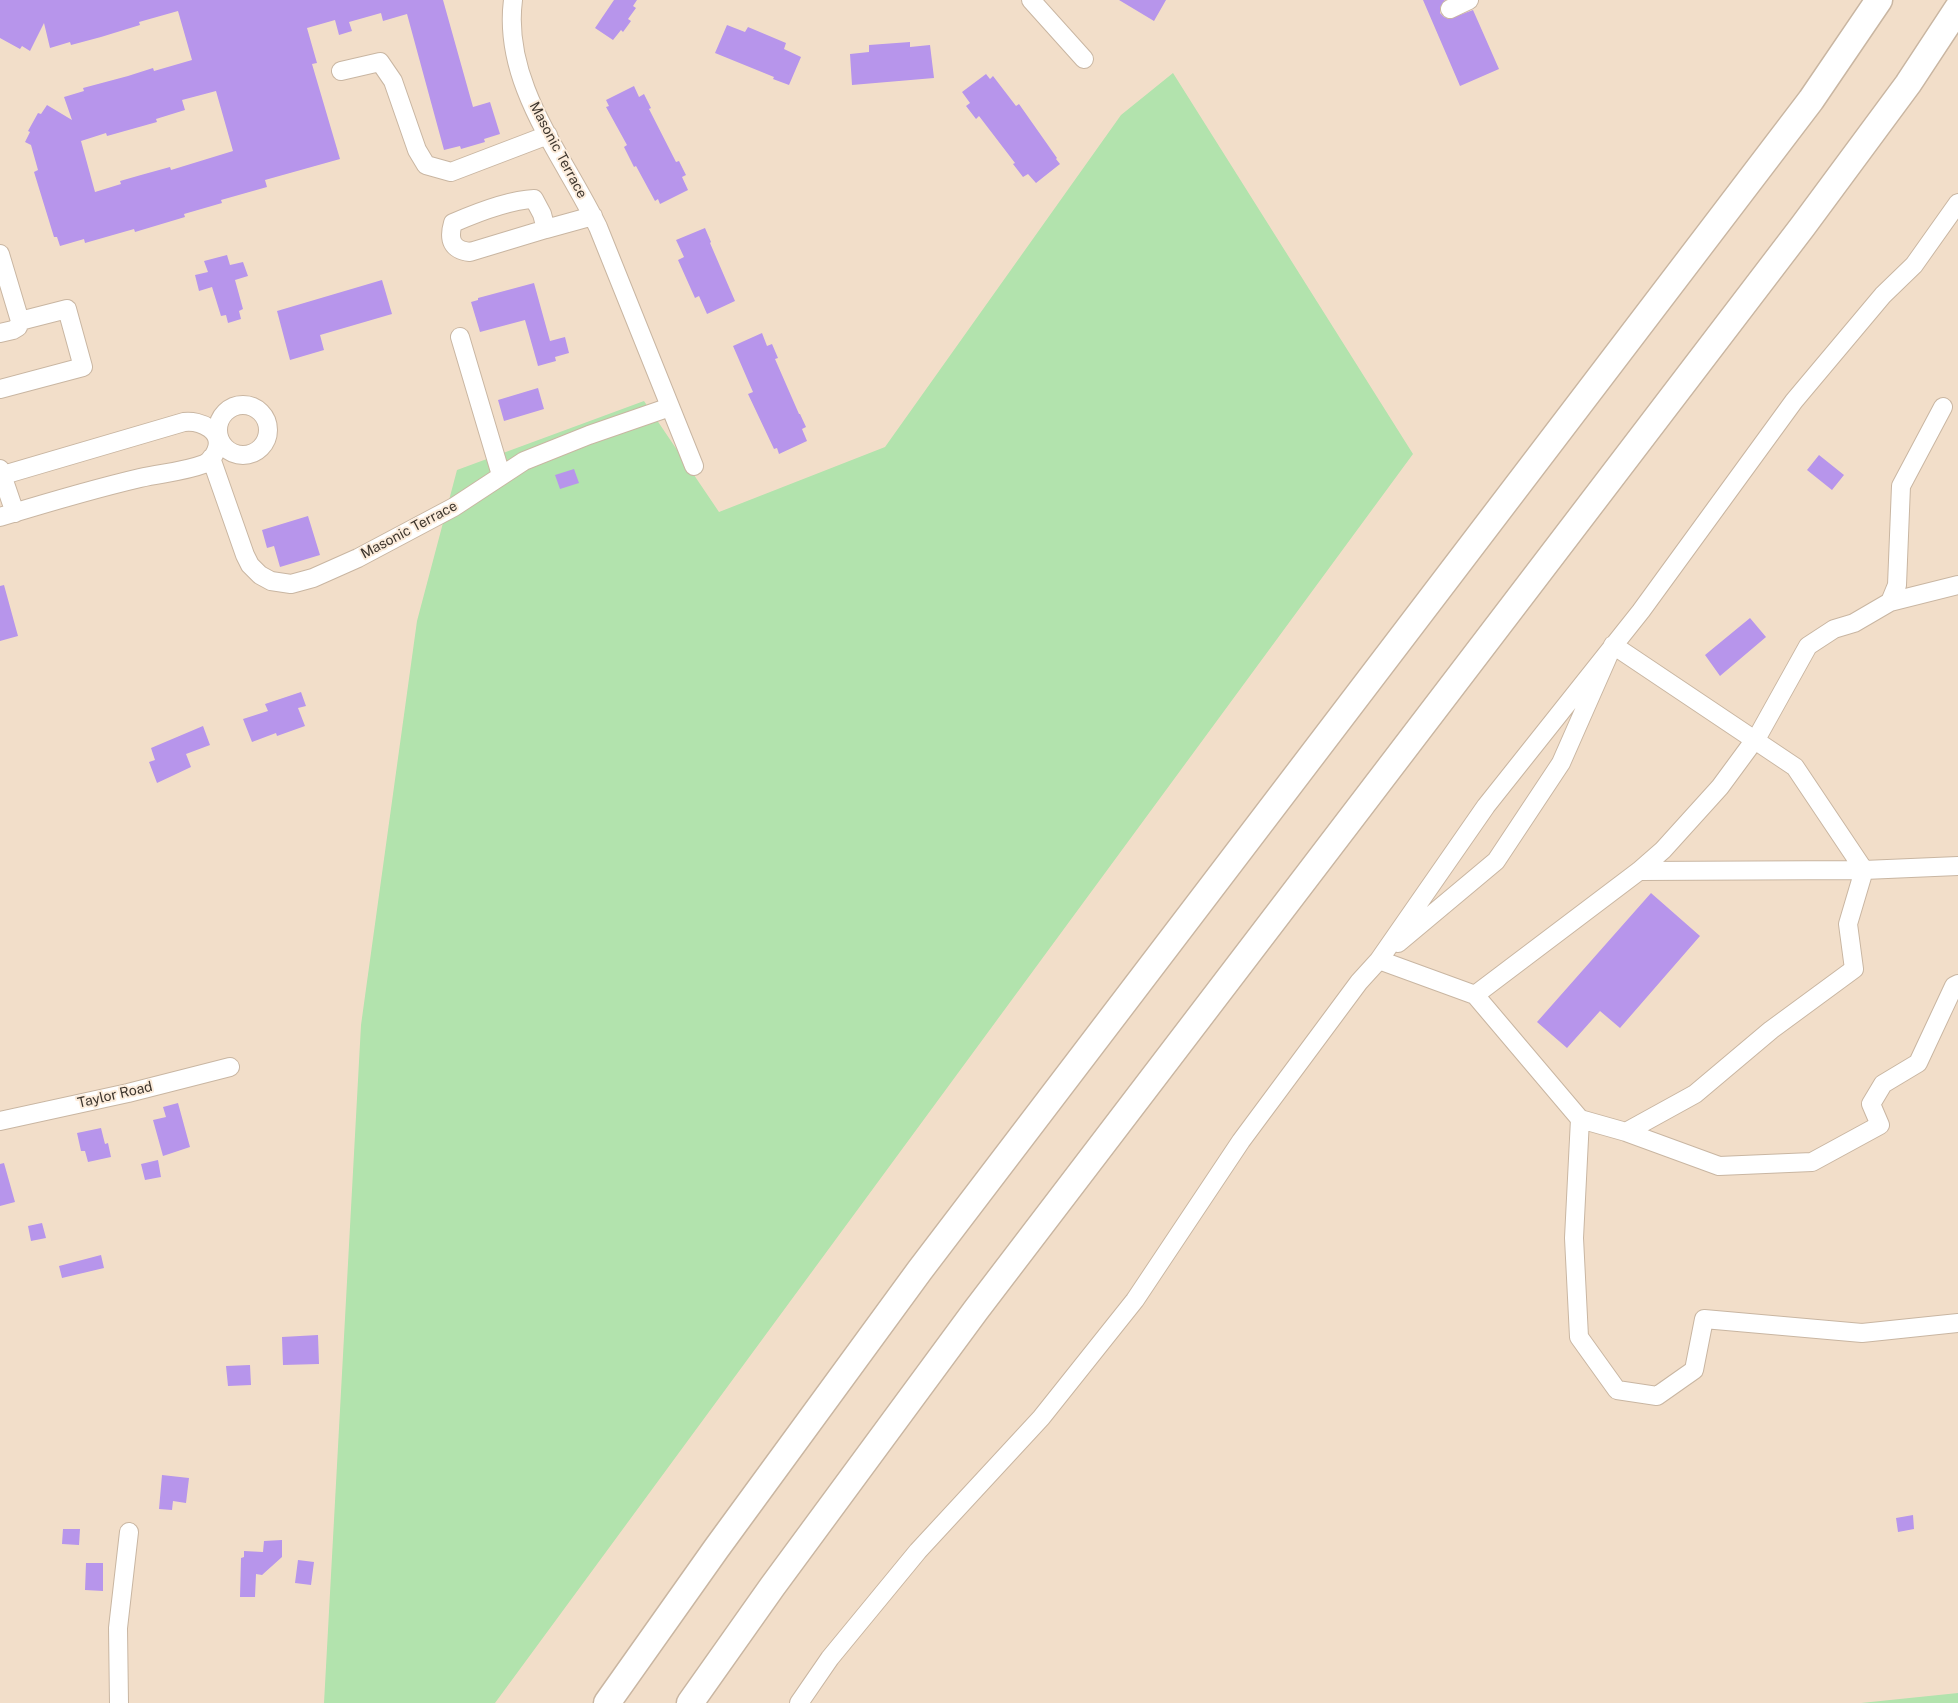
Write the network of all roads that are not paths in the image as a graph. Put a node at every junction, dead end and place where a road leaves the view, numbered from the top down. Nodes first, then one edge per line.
1 (1032, 0) edge
2 (1469, 0) edge
3 (1879, 0) edge
4 (508, 2) edge
5 (1958, 8) edge
6 (1450, 9) dead end
7 (1084, 59) dead end
8 (340, 71) dead end
9 (548, 135) junction
10 (1958, 203) edge
11 (593, 216) junction
12 (546, 228) junction
13 (0, 254) edge
14 (20, 321) junction
15 (0, 333) edge
16 (460, 337) dead end
17 (0, 389) edge
18 (670, 407) junction
19 (1944, 407) dead end
20 (211, 458) junction
21 (694, 466) dead end
22 (1, 474) edge
23 (501, 475) junction
24 (7, 515) edge
25 (1958, 585) edge
26 (1890, 602) junction
27 (1613, 645) junction
28 (1754, 740) junction
29 (1958, 866) edge
30 (1864, 870) junction
31 (1640, 871) junction
32 (1379, 960) junction
33 (1958, 984) edge
34 (1475, 995) junction
35 (230, 1067) dead end
36 (1580, 1119) junction
37 (0, 1121) edge
38 (1626, 1132) junction
39 (1958, 1323) edge
40 (129, 1532) dead end
41 (120, 1703) edge
42 (607, 1703) edge
43 (690, 1703) edge
44 (799, 1703) edge

1 - 7 street
2 - 6 street
3 - 42 highway
4 - 9 street, Masonic Terrace
5 - 43 highway
8 - 9 street
9 - 11 street, Masonic Terrace
10 - 27 street
11 - 12 street
11 - 18 street, Masonic Terrace
12 - 12 street
13 - 14 street
14 - 15 street
14 - 17 street
16 - 23 street
18 - 21 street, Masonic Terrace
18 - 23 street, Masonic Terrace
19 - 26 street
20 - 22 street
20 - 23 street, Masonic Terrace
20 - 24 street
22 - 24 street
25 - 26 street
26 - 28 street
27 - 28 street
27 - 32 street
27 - 32 street
28 - 30 street
28 - 31 street
29 - 30 street
30 - 31 street
30 - 38 street
31 - 34 street
32 - 34 street
32 - 44 street
33 - 38 street
34 - 36 street
35 - 37 street, Taylor Road
36 - 38 street
36 - 39 street
40 - 41 street

